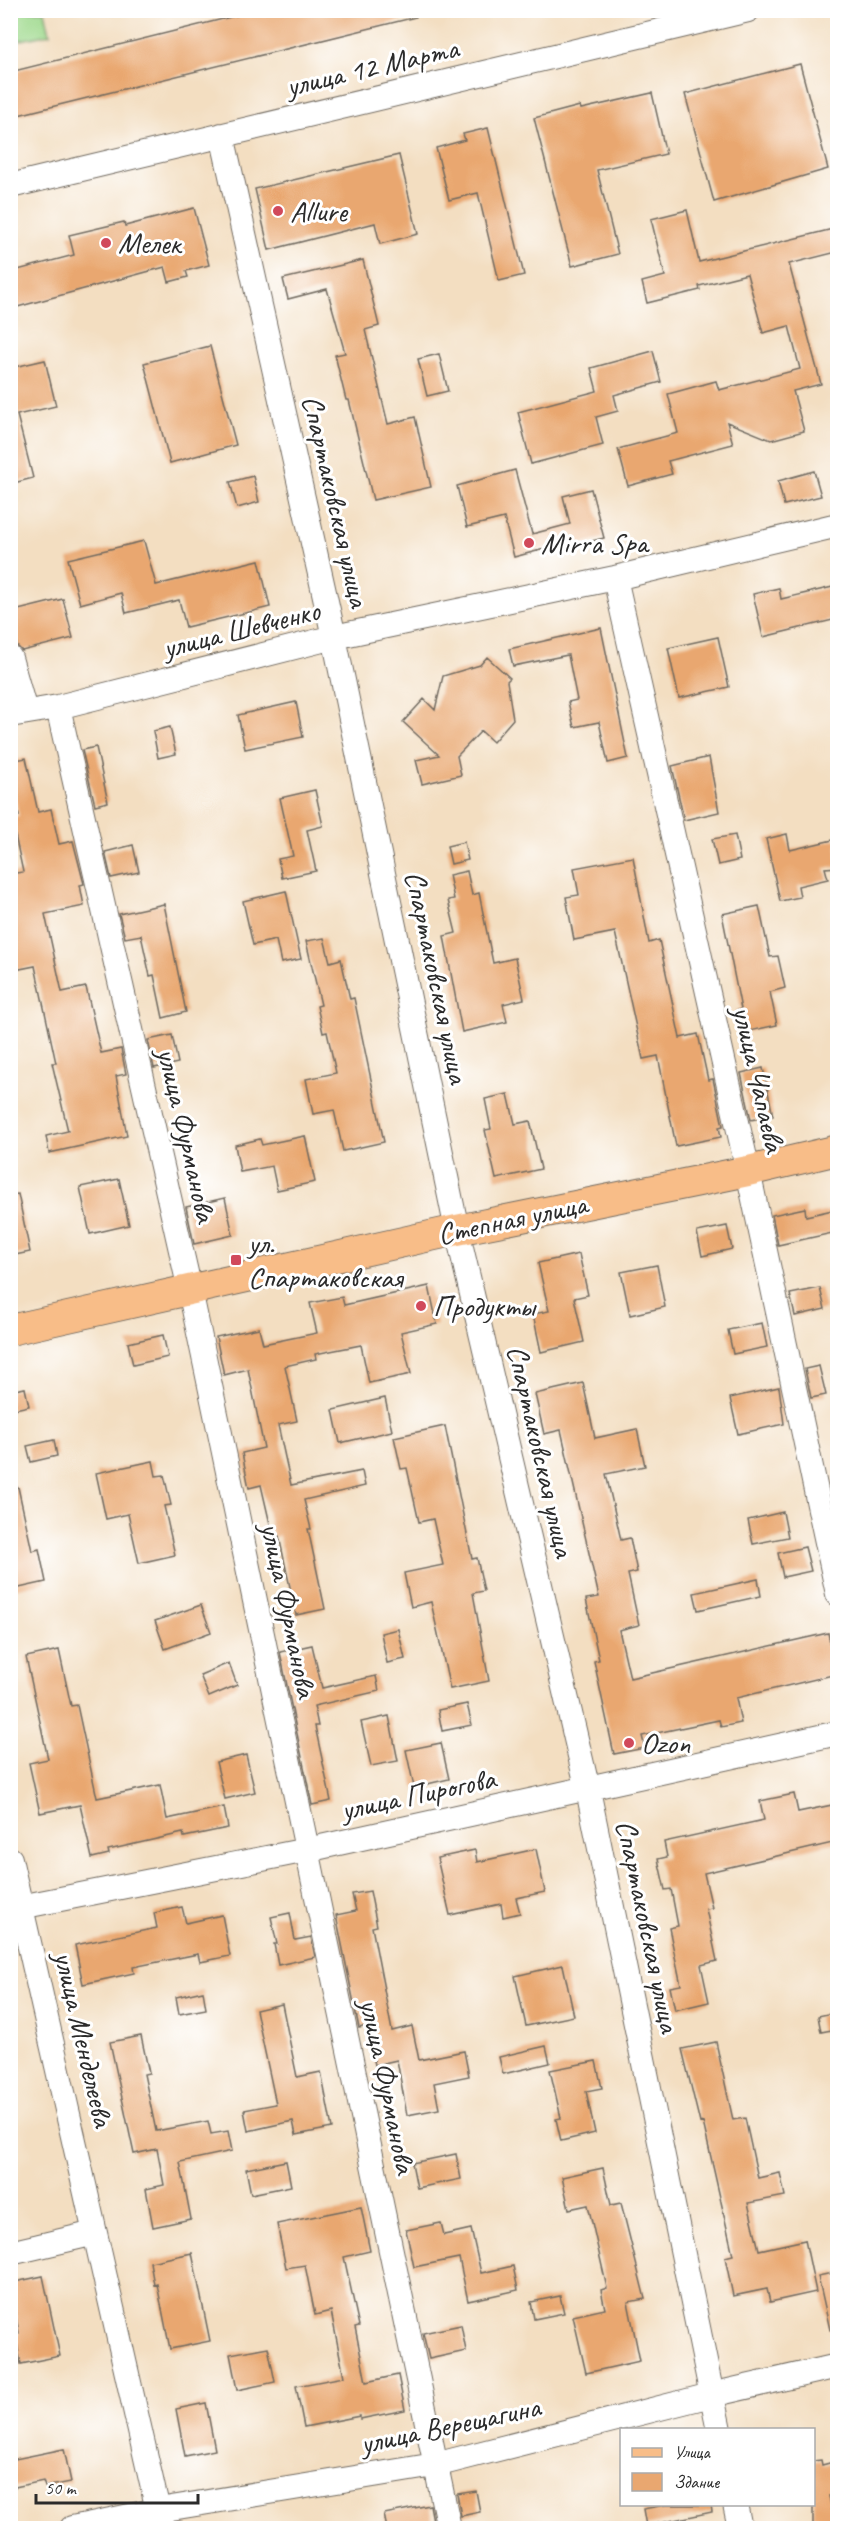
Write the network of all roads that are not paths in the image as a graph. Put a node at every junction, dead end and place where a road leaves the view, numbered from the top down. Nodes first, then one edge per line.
1 (748, 10) edge
2 (222, 135) junction
3 (10, 186) edge
4 (837, 525) edge
5 (615, 578) junction
6 (334, 638) junction
7 (10, 657) edge
8 (57, 707) junction
9 (18, 713) edge
10 (837, 1150) edge
11 (748, 1171) junction
12 (457, 1230) junction
13 (190, 1290) junction
14 (10, 1330) edge
15 (837, 1594) edge
16 (837, 1733) edge
17 (588, 1790) junction
18 (307, 1850) junction
19 (10, 1859) edge
20 (16, 1908) edge
21 (95, 2233) junction
22 (10, 2253) edge
23 (837, 2366) edge
24 (711, 2395) junction
25 (719, 2428) edge
26 (435, 2465) junction
27 (735, 2506) edge
28 (160, 2519) edge
29 (72, 2529) edge
30 (449, 2529) edge
31 (740, 2529) edge

1 - 2 street, улица 12 Марта
2 - 3 street, улица 12 Марта
2 - 6 street, Спартаковская улица
4 - 5 street, улица Шевченко
5 - 6 street, улица Шевченко
5 - 11 street, улица Чапаева
6 - 8 street, улица Шевченко
6 - 12 street, Спартаковская улица
7 - 9 street
8 - 9 street, улица Шевченко
8 - 13 street, улица Фурманова
10 - 11 main road, Степная улица
11 - 12 main road, Степная улица
11 - 15 street, улица Чапаева
12 - 13 main road, Степная улица
12 - 17 street, Спартаковская улица
13 - 14 main road, Степная улица
13 - 18 street, улица Фурманова
16 - 17 street, улица Пирогова
17 - 18 street, улица Пирогова
17 - 24 street, Спартаковская улица
18 - 20 street, улица Пирогова
18 - 26 street, улица Фурманова
19 - 20 street, улица Менделеева
20 - 21 street, улица Менделеева
21 - 22 street
21 - 28 street, улица Менделеева
23 - 24 street, улица Верещагина
24 - 25 street, Спартаковская улица
24 - 26 street, улица Верещагина
26 - 28 street, улица Верещагина
26 - 30 street, улица Фурманова
27 - 31 street
28 - 29 street, улица Верещагина

